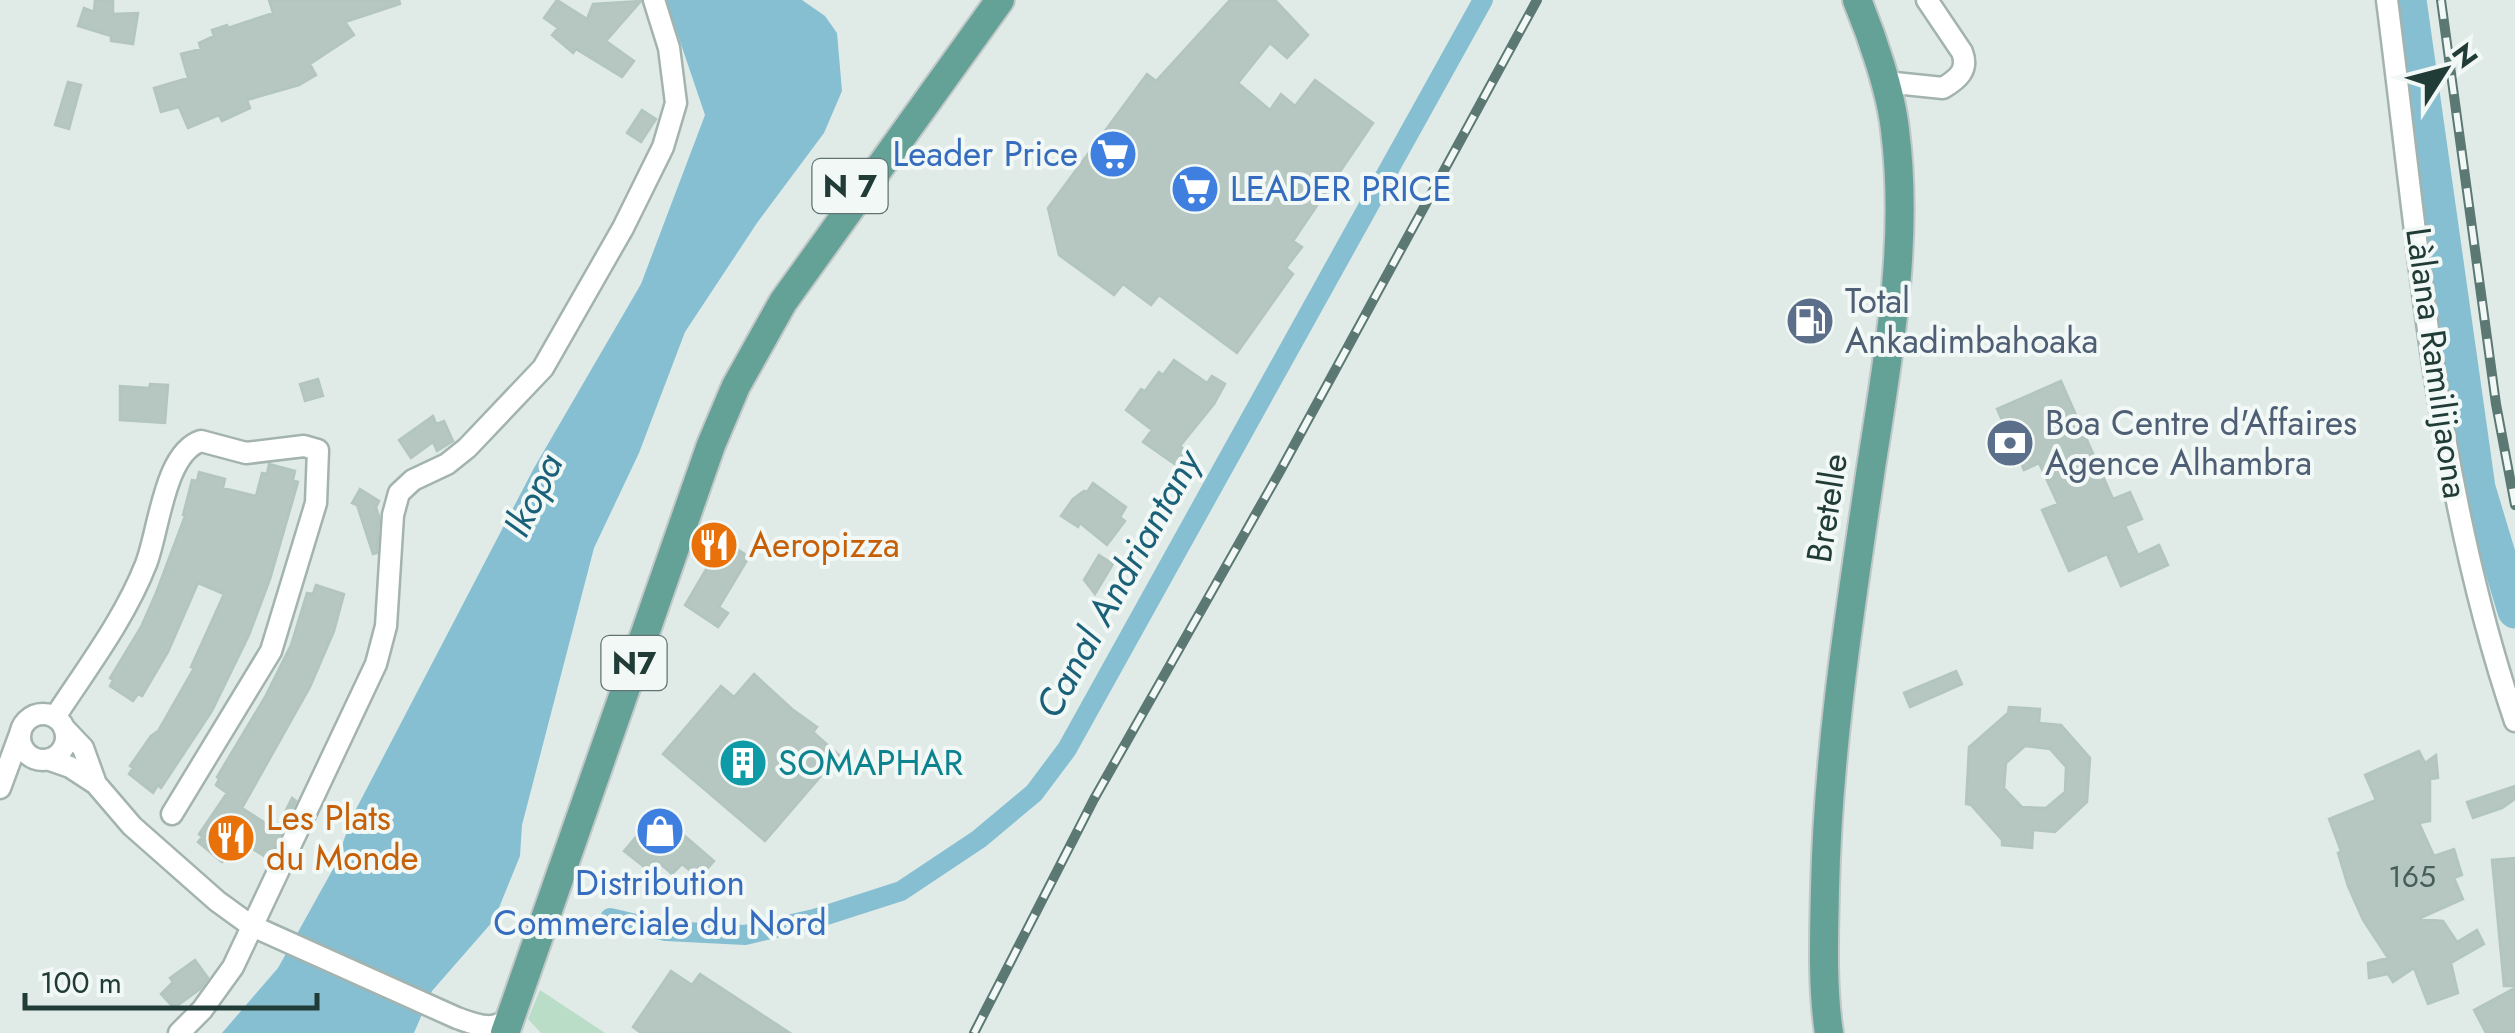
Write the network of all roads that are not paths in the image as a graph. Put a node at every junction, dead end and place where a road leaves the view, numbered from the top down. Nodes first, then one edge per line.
1 (654, 0) edge
2 (983, 0) edge
3 (1000, 0) edge
4 (1857, 0) edge
5 (1927, 0) edge
6 (2386, 0) edge
7 (1885, 82) junction
8 (784, 302) joint
9 (725, 378) joint
10 (2515, 721) edge
11 (60, 722) junction
12 (21, 732) junction
13 (45, 760) junction
14 (2, 784) edge
15 (96, 784) junction
16 (172, 814) dead end
17 (260, 930) junction
18 (498, 1028) edge
19 (179, 1033) edge
20 (1829, 1033) edge

1 - 17 street
2 - 9 main road, N 7
3 - 8 main road, N 7
4 - 7 main road, Bretelle
5 - 7 street
6 - 10 street, Làlana Ramilijaona
7 - 20 main road, Bretelle
8 - 18 main road, N7
9 - 18 main road, N7
11 - 12 street
11 - 13 street
11 - 15 street
11 - 16 street
12 - 13 street
12 - 14 street
13 - 14 street
13 - 15 street
15 - 17 street
17 - 18 street
17 - 19 street

